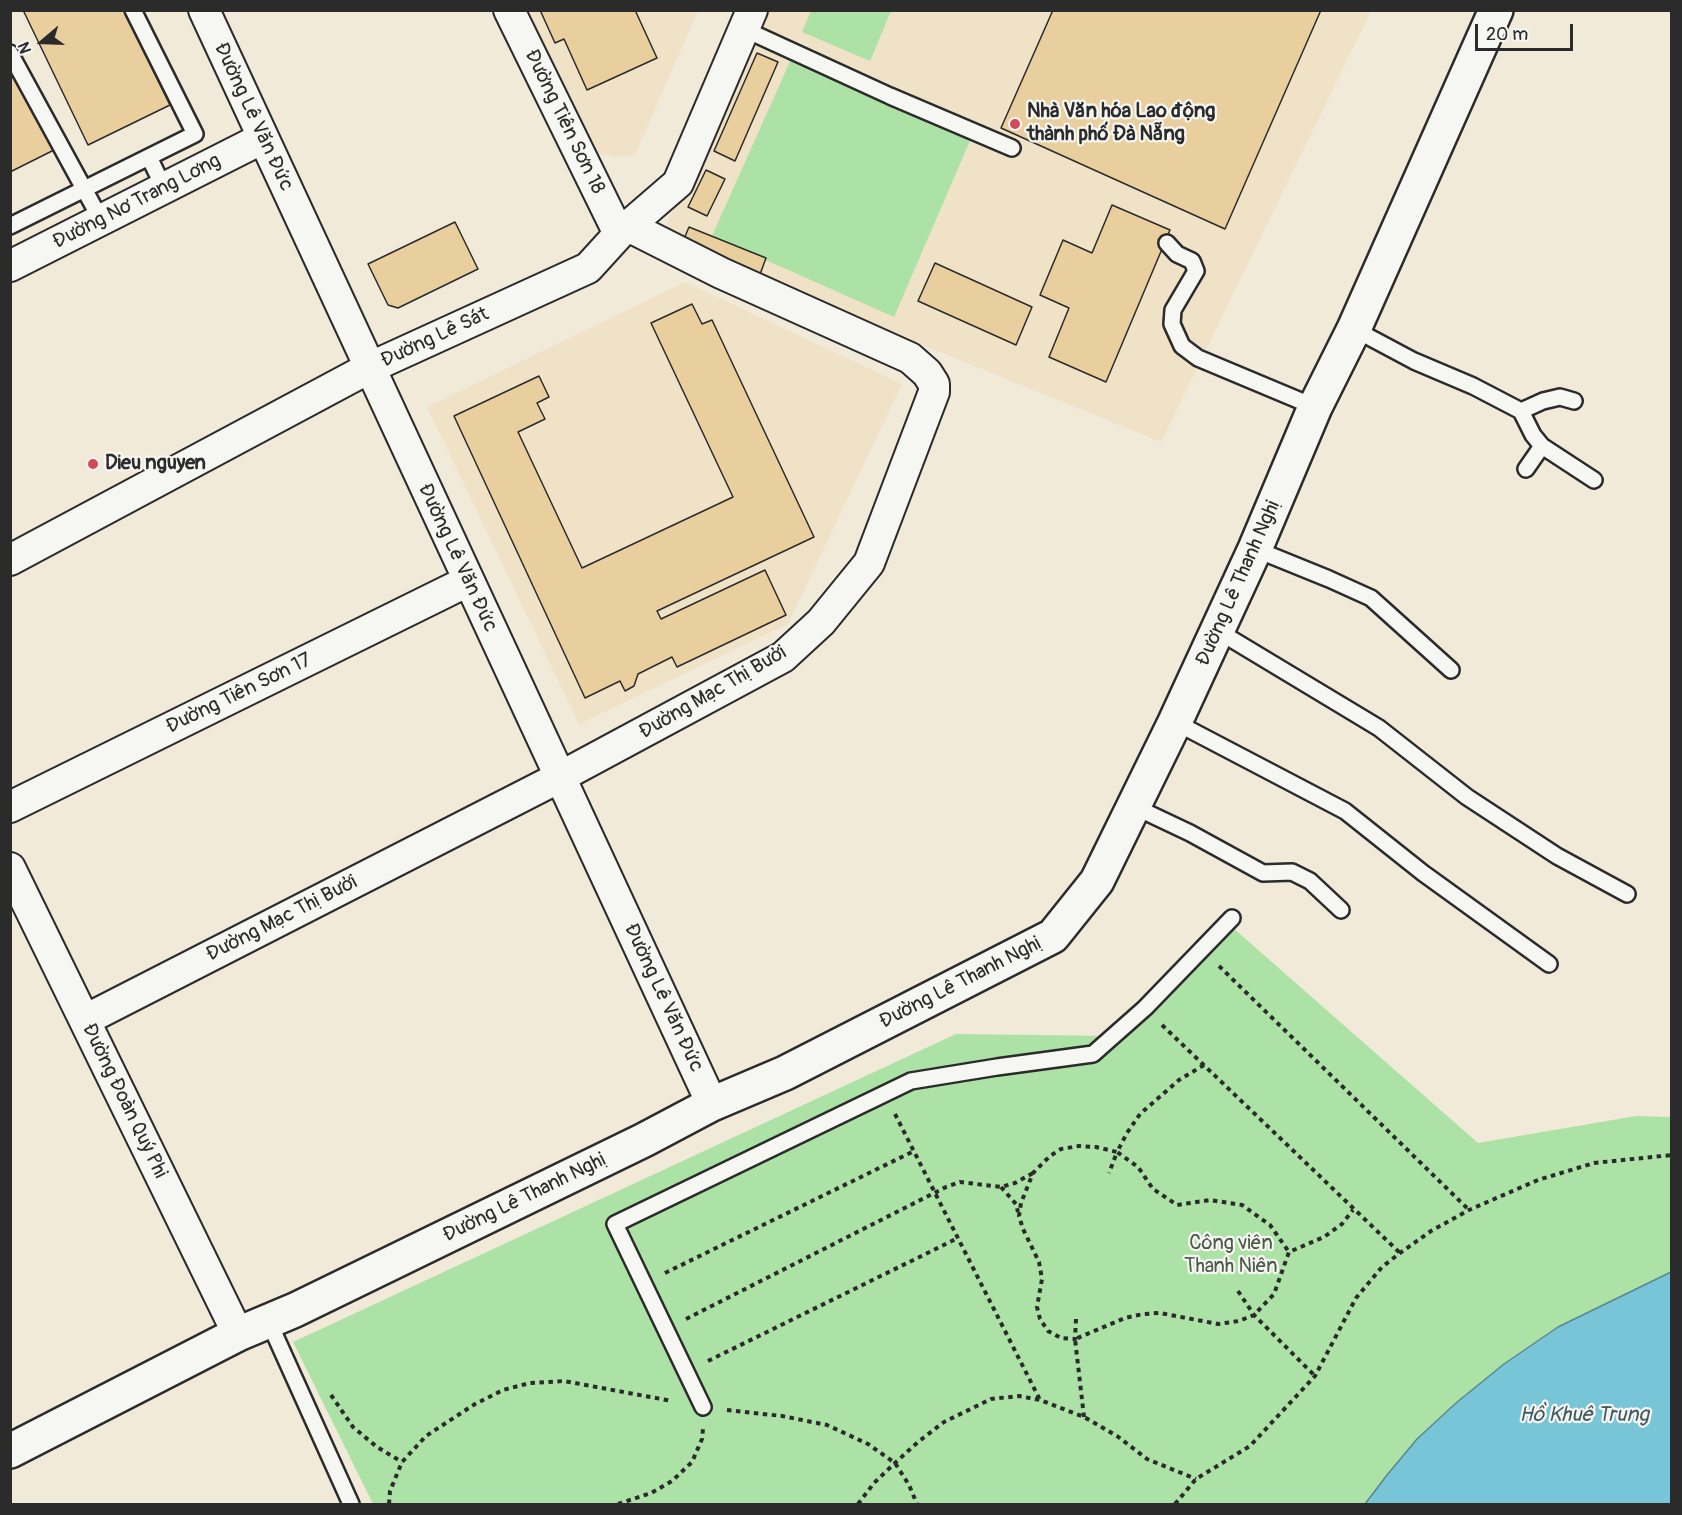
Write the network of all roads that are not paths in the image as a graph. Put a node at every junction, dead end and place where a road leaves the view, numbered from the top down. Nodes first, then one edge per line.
1 (204, 10) edge
2 (509, 10) edge
3 (1496, 10) edge
4 (139, 12) edge
5 (748, 20) edge
6 (10, 53) edge
7 (263, 138) junction
8 (1012, 148) dead end
9 (149, 157) junction
10 (164, 188) junction
11 (84, 190) junction
12 (101, 220) junction
13 (10, 226) edge
14 (624, 230) junction
15 (1167, 243) dead end
16 (10, 266) edge
17 (1354, 329) junction
18 (369, 368) junction
19 (1574, 401) dead end
20 (1315, 407) junction
21 (1521, 411) junction
22 (1542, 446) junction
23 (1526, 469) dead end
24 (1594, 480) dead end
25 (1255, 549) junction
26 (10, 560) edge
27 (468, 581) junction
28 (1218, 631) junction
29 (1451, 670) dead end
30 (1175, 722) junction
31 (560, 777) junction
32 (1133, 806) junction
33 (10, 807) edge
34 (10, 868) edge
35 (1627, 894) dead end
36 (1341, 910) dead end
37 (1232, 918) dead end
38 (1549, 964) dead end
39 (84, 1020) junction
40 (712, 1104) junction
41 (269, 1322) junction
42 (238, 1334) junction
43 (703, 1407) road end
44 (11, 1451) edge
45 (351, 1504) edge

1 - 7 street, Đường Lê Văn Đức
2 - 14 street, Đường Tiên Sơn 18
3 - 17 main road, Đường Lê Thanh Nghị
4 - 9 lane
5 - 8 lane
5 - 14 street, Đường Lê Sát
6 - 11 lane
7 - 10 street, Đường Nơ Trang Lơng
7 - 18 street, Đường Lê Văn Đức
9 - 10 lane
9 - 11 lane
10 - 12 street, Đường Nơ Trang Lơng
11 - 12 lane
11 - 13 lane
12 - 16 street, Đường Nơ Trang Lơng
14 - 18 street, Đường Lê Sát
14 - 31 street, Đường Mạc Thị Bưởi
15 - 20 lane
17 - 20 main road, Đường Lê Thanh Nghị
17 - 21 lane
18 - 26 street, Đường Lê Sát
18 - 27 street, Đường Lê Văn Đức
19 - 21 lane
20 - 25 main road, Đường Lê Thanh Nghị
21 - 22 lane
22 - 23 lane
22 - 24 lane
25 - 28 main road, Đường Lê Thanh Nghị
25 - 29 lane
27 - 31 street, Đường Lê Văn Đức
27 - 33 street, Đường Tiên Sơn 17
28 - 30 main road, Đường Lê Thanh Nghị
28 - 35 lane
30 - 32 main road, Đường Lê Thanh Nghị
30 - 38 lane
31 - 39 street, Đường Mạc Thị Bưởi
31 - 40 street, Đường Lê Văn Đức
32 - 36 lane
32 - 40 main road, Đường Lê Thanh Nghị
34 - 39 street, Đường Đoàn Quý Phi
37 - 43 lane
39 - 42 street, Đường Đoàn Quý Phi
40 - 41 main road, Đường Lê Thanh Nghị
41 - 42 main road, Đường Lê Thanh Nghị
41 - 45 lane
42 - 44 main road, Đường Lê Thanh Nghị

